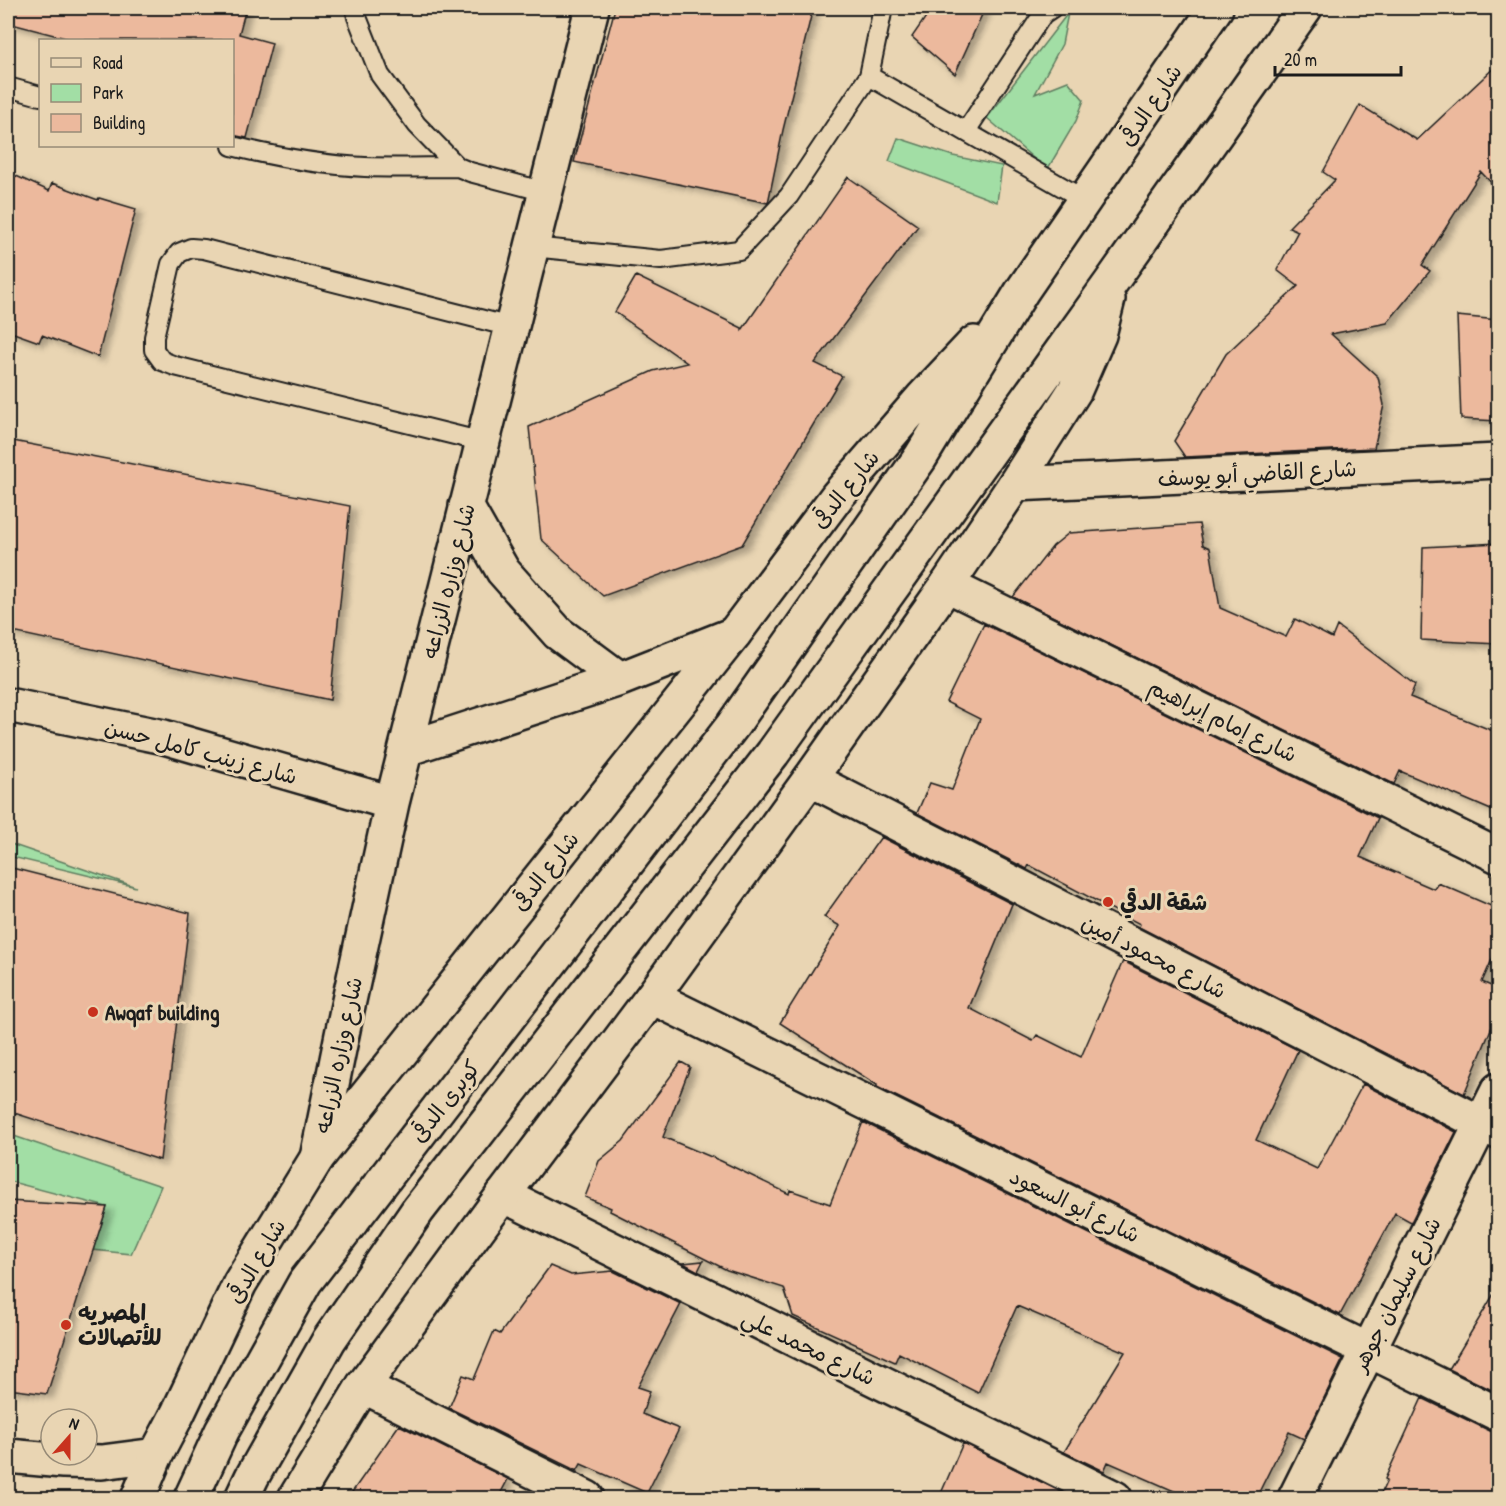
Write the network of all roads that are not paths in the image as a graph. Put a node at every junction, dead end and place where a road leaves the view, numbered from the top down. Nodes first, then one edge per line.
1 (355, 8) edge
2 (592, 8) edge
3 (883, 8) edge
4 (1052, 8) edge
5 (1216, 8) edge
6 (1305, 8) edge
7 (869, 76) junction
8 (8, 87) edge
9 (39, 96) edge
10 (966, 131) junction
11 (234, 146) edge
12 (458, 167) junction
13 (546, 192) junction
14 (1085, 200) junction
15 (532, 247) junction
16 (1112, 281) junction
17 (1022, 291) junction
18 (511, 327) junction
19 (483, 442) junction
20 (1498, 461) edge
21 (1015, 484) junction
22 (466, 506) junction
23 (947, 585) junction
24 (734, 634) junction
25 (620, 679) junction
26 (8, 705) edge
27 (733, 725) joint
28 (406, 749) junction
29 (810, 779) junction
30 (392, 803) junction
31 (1498, 856) edge
32 (652, 997) junction
33 (1498, 1090) edge
34 (1490, 1128) edge
35 (317, 1158) junction
36 (503, 1195) junction
37 (1368, 1350) junction
38 (363, 1386) junction
39 (1498, 1414) edge
40 (156, 1455) junction
41 (8, 1456) edge
42 (138, 1498) edge
43 (192, 1498) edge
44 (242, 1498) edge
45 (295, 1498) edge
46 (587, 1498) edge
47 (1115, 1498) edge
48 (1295, 1498) edge

1 - 12 lane
2 - 13 street, شارع وزاره الزراعه
3 - 7 lane
4 - 10 lane
5 - 14 street, شارع الدقى
6 - 16 street
7 - 10 lane
7 - 15 lane
8 - 9 lane
10 - 14 lane
11 - 12 lane
12 - 13 lane
13 - 15 street, شارع وزاره الزراعه
14 - 17 street, شارع الدقى
15 - 18 street, شارع وزاره الزراعه
16 - 21 street
16 - 44 street, كوبرى الدقى
17 - 24 street, شارع الدقى
17 - 27 street, شارع الدقى
18 - 19 street, شارع وزاره الزراعه
18 - 19 lane
19 - 22 street, شارع وزاره الزراعه
20 - 21 street, شارع القاضي أبو يوسف
21 - 23 street
22 - 25 street
22 - 28 street, شارع وزاره الزراعه
23 - 29 street
23 - 31 street, شارع إمام إبراهيم
24 - 25 street
24 - 35 street, شارع الدقى
25 - 28 street
26 - 30 street, شارع زينب كامل حسن
27 - 43 street, كوبرى الدقى
28 - 30 street, شارع وزاره الزراعه
29 - 32 street
29 - 34 street, شارع محمود أمين
30 - 35 street, شارع وزاره الزراعه
32 - 36 street
32 - 37 street, شارع أبو السعود
33 - 34 street, شارع سليمان جوهر
34 - 37 street, شارع سليمان جوهر
35 - 40 street, شارع الدقى
36 - 38 street
36 - 47 street, شارع محمد علي
37 - 39 street, شارع أبو السعود
37 - 48 street, شارع سليمان جوهر
38 - 45 street
38 - 46 street
40 - 41 street
40 - 42 street, شارع الدقى

